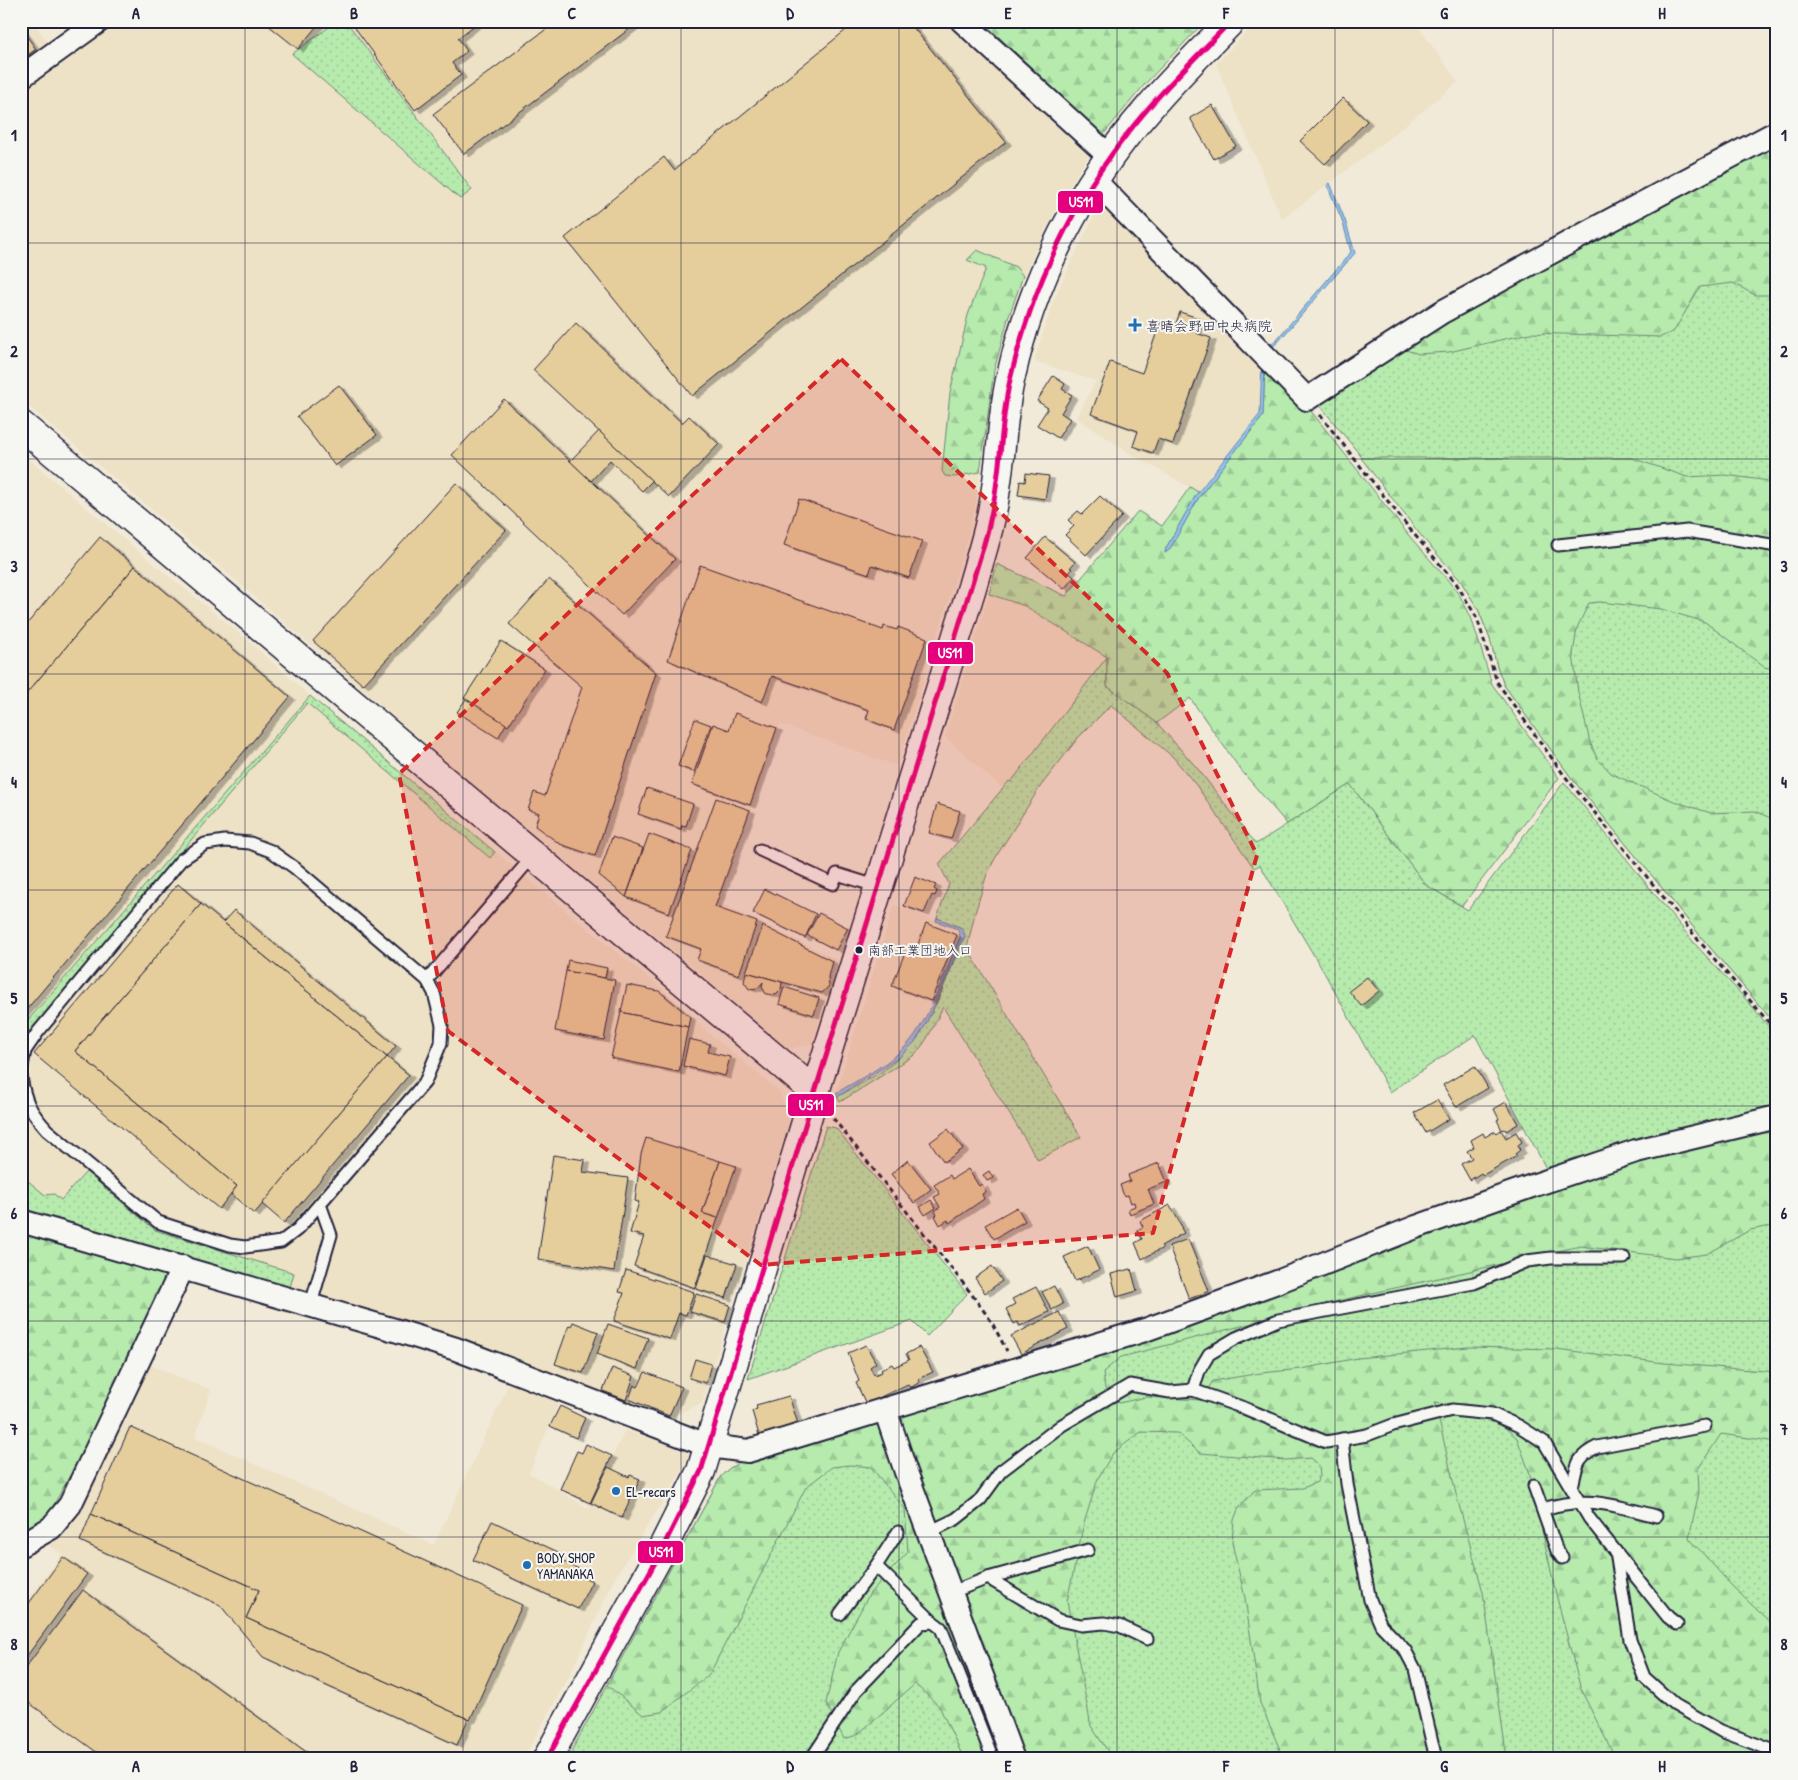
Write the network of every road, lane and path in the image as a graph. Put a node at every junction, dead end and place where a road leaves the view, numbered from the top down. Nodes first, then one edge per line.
1 (99, 21) edge
2 (962, 21) edge
3 (1231, 21) edge
4 (21, 77) edge
5 (1777, 132) edge
6 (1110, 157) junction
7 (1094, 180) junction
8 (1307, 399) junction
9 (21, 425) edge
10 (1558, 546) dead end
11 (1777, 546) edge
12 (760, 850) dead end
13 (533, 856) junction
14 (879, 887) junction
15 (427, 980) junction
16 (1777, 1032) edge
17 (21, 1071) edge
18 (21, 1077) edge
19 (815, 1092) junction
20 (1777, 1117) edge
21 (320, 1204) junction
22 (21, 1221) edge
23 (1624, 1258) dead end
24 (183, 1267) junction
25 (311, 1304) junction
26 (1017, 1369) junction
27 (1193, 1390) junction
28 (885, 1408) junction
29 (1705, 1426) dead end
30 (1342, 1439) junction
31 (709, 1446) junction
32 (1534, 1486) dead end
33 (1572, 1487) junction
34 (1580, 1501) junction
35 (1543, 1510) junction
36 (1656, 1516) dead end
37 (898, 1532) dead end
38 (929, 1532) junction
39 (21, 1546) edge
40 (1088, 1550) dead end
41 (1616, 1552) junction
42 (1562, 1558) dead end
43 (876, 1566) junction
44 (988, 1578) junction
45 (952, 1592) junction
46 (840, 1614) dead end
47 (1677, 1624) dead end
48 (937, 1625) junction
49 (1147, 1640) dead end
50 (978, 1664) junction
51 (1777, 1752) edge
52 (547, 1759) edge
53 (811, 1759) edge
54 (993, 1759) edge
55 (1013, 1759) edge
56 (1436, 1759) edge

1 - 4 street
2 - 6 street
3 - 6 street
5 - 8 street
6 - 7 street
7 - 8 street
7 - 14 street
8 - 16 path
9 - 13 street
10 - 11 lane
12 - 14 lane
13 - 15 lane
13 - 19 street
14 - 19 street
15 - 17 lane
15 - 21 lane
18 - 21 lane
19 - 26 path
19 - 31 street
20 - 26 street
21 - 25 lane
22 - 24 street
23 - 27 lane
24 - 25 street
24 - 39 street
25 - 31 street
26 - 28 street
27 - 30 lane
27 - 38 lane
28 - 31 street
28 - 38 street
29 - 33 lane
30 - 33 lane
30 - 56 lane
31 - 52 street
32 - 35 lane
33 - 34 lane
34 - 35 lane
34 - 36 lane
34 - 41 lane
35 - 42 lane
37 - 43 lane
38 - 45 street
40 - 44 lane
41 - 47 lane
41 - 51 lane
43 - 46 lane
43 - 48 lane
44 - 45 lane
44 - 49 lane
45 - 50 street
48 - 50 lane
48 - 53 lane
48 - 54 lane
50 - 55 street

